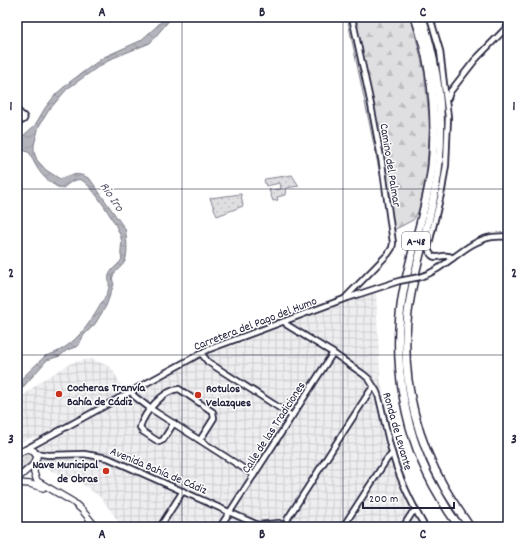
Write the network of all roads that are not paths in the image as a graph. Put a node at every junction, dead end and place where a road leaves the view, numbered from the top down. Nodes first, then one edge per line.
1 (352, 17) edge
2 (415, 17) edge
3 (422, 17) edge
4 (430, 17) edge
5 (508, 26) edge
6 (447, 99) junction
7 (17, 110) edge
8 (20, 118) edge
9 (17, 126) edge
10 (508, 236) edge
11 (453, 258) junction
12 (344, 299) junction
13 (289, 322) junction
14 (201, 353) junction
15 (333, 353) junction
16 (374, 387) junction
17 (131, 391) junction
18 (151, 409) junction
19 (292, 416) junction
20 (174, 423) junction
21 (200, 440) junction
22 (39, 441) junction
23 (26, 449) junction
24 (35, 452) junction
25 (17, 454) edge
26 (392, 454) junction
27 (48, 455) junction
28 (35, 463) junction
29 (254, 475) junction
30 (17, 479) edge
31 (17, 483) edge
32 (53, 490) junction
33 (183, 491) junction
34 (416, 511) junction
35 (230, 512) junction
36 (288, 518) junction
37 (274, 525) edge
38 (259, 526) edge
39 (459, 526) edge
40 (471, 526) edge
41 (96, 527) edge
42 (160, 527) edge
43 (220, 527) edge
44 (285, 527) edge
45 (343, 527) edge
46 (403, 527) edge
47 (425, 527) edge

1 - 12 street, Camino del Palmar
2 - 39 highway, A-48
3 - 40 highway, A-48
4 - 6 street
5 - 6 street
6 - 11 street
7 - 8 street
8 - 9 street
10 - 11 street
11 - 12 street, Carretera del Pago del Humo, bridge
12 - 13 street, Carretera del Pago del Humo
13 - 14 street, Carretera del Pago del Humo
13 - 15 street, Ronda de Levante
14 - 17 street, Carretera del Pago del Humo
14 - 19 street
15 - 16 street, Ronda de Levante
15 - 19 street, Calle de las Tradiciones
16 - 26 street, Ronda de Levante
16 - 36 street
17 - 18 street
17 - 22 street, Carretera del Pago del Humo
18 - 20 street
18 - 20 street
18 - 21 street
19 - 29 street, Calle de las Tradiciones
20 - 21 street
21 - 29 street
22 - 23 street, Carretera del Pago del Humo
22 - 24 street
23 - 24 main road
23 - 25 main road
24 - 27 street, Avenida Bahía de Cádiz
24 - 28 main road
26 - 34 street, Ronda de Levante
26 - 45 street
27 - 28 street, Avenida Bahía de Cádiz
27 - 33 street, Avenida Bahía de Cádiz
28 - 30 main road
28 - 32 main road
29 - 35 street, Calle de las Tradiciones
31 - 32 main road
32 - 41 main road
33 - 35 street, Avenida Bahía de Cádiz
33 - 42 street
34 - 46 street
34 - 47 street, Ronda de Levante
35 - 38 street, Avenida Bahía de Cádiz
35 - 43 street, Calle de las Tradiciones
36 - 37 street
36 - 44 street
37 - 38 street, Avenida Bahía de Cádiz
37 - 44 street

